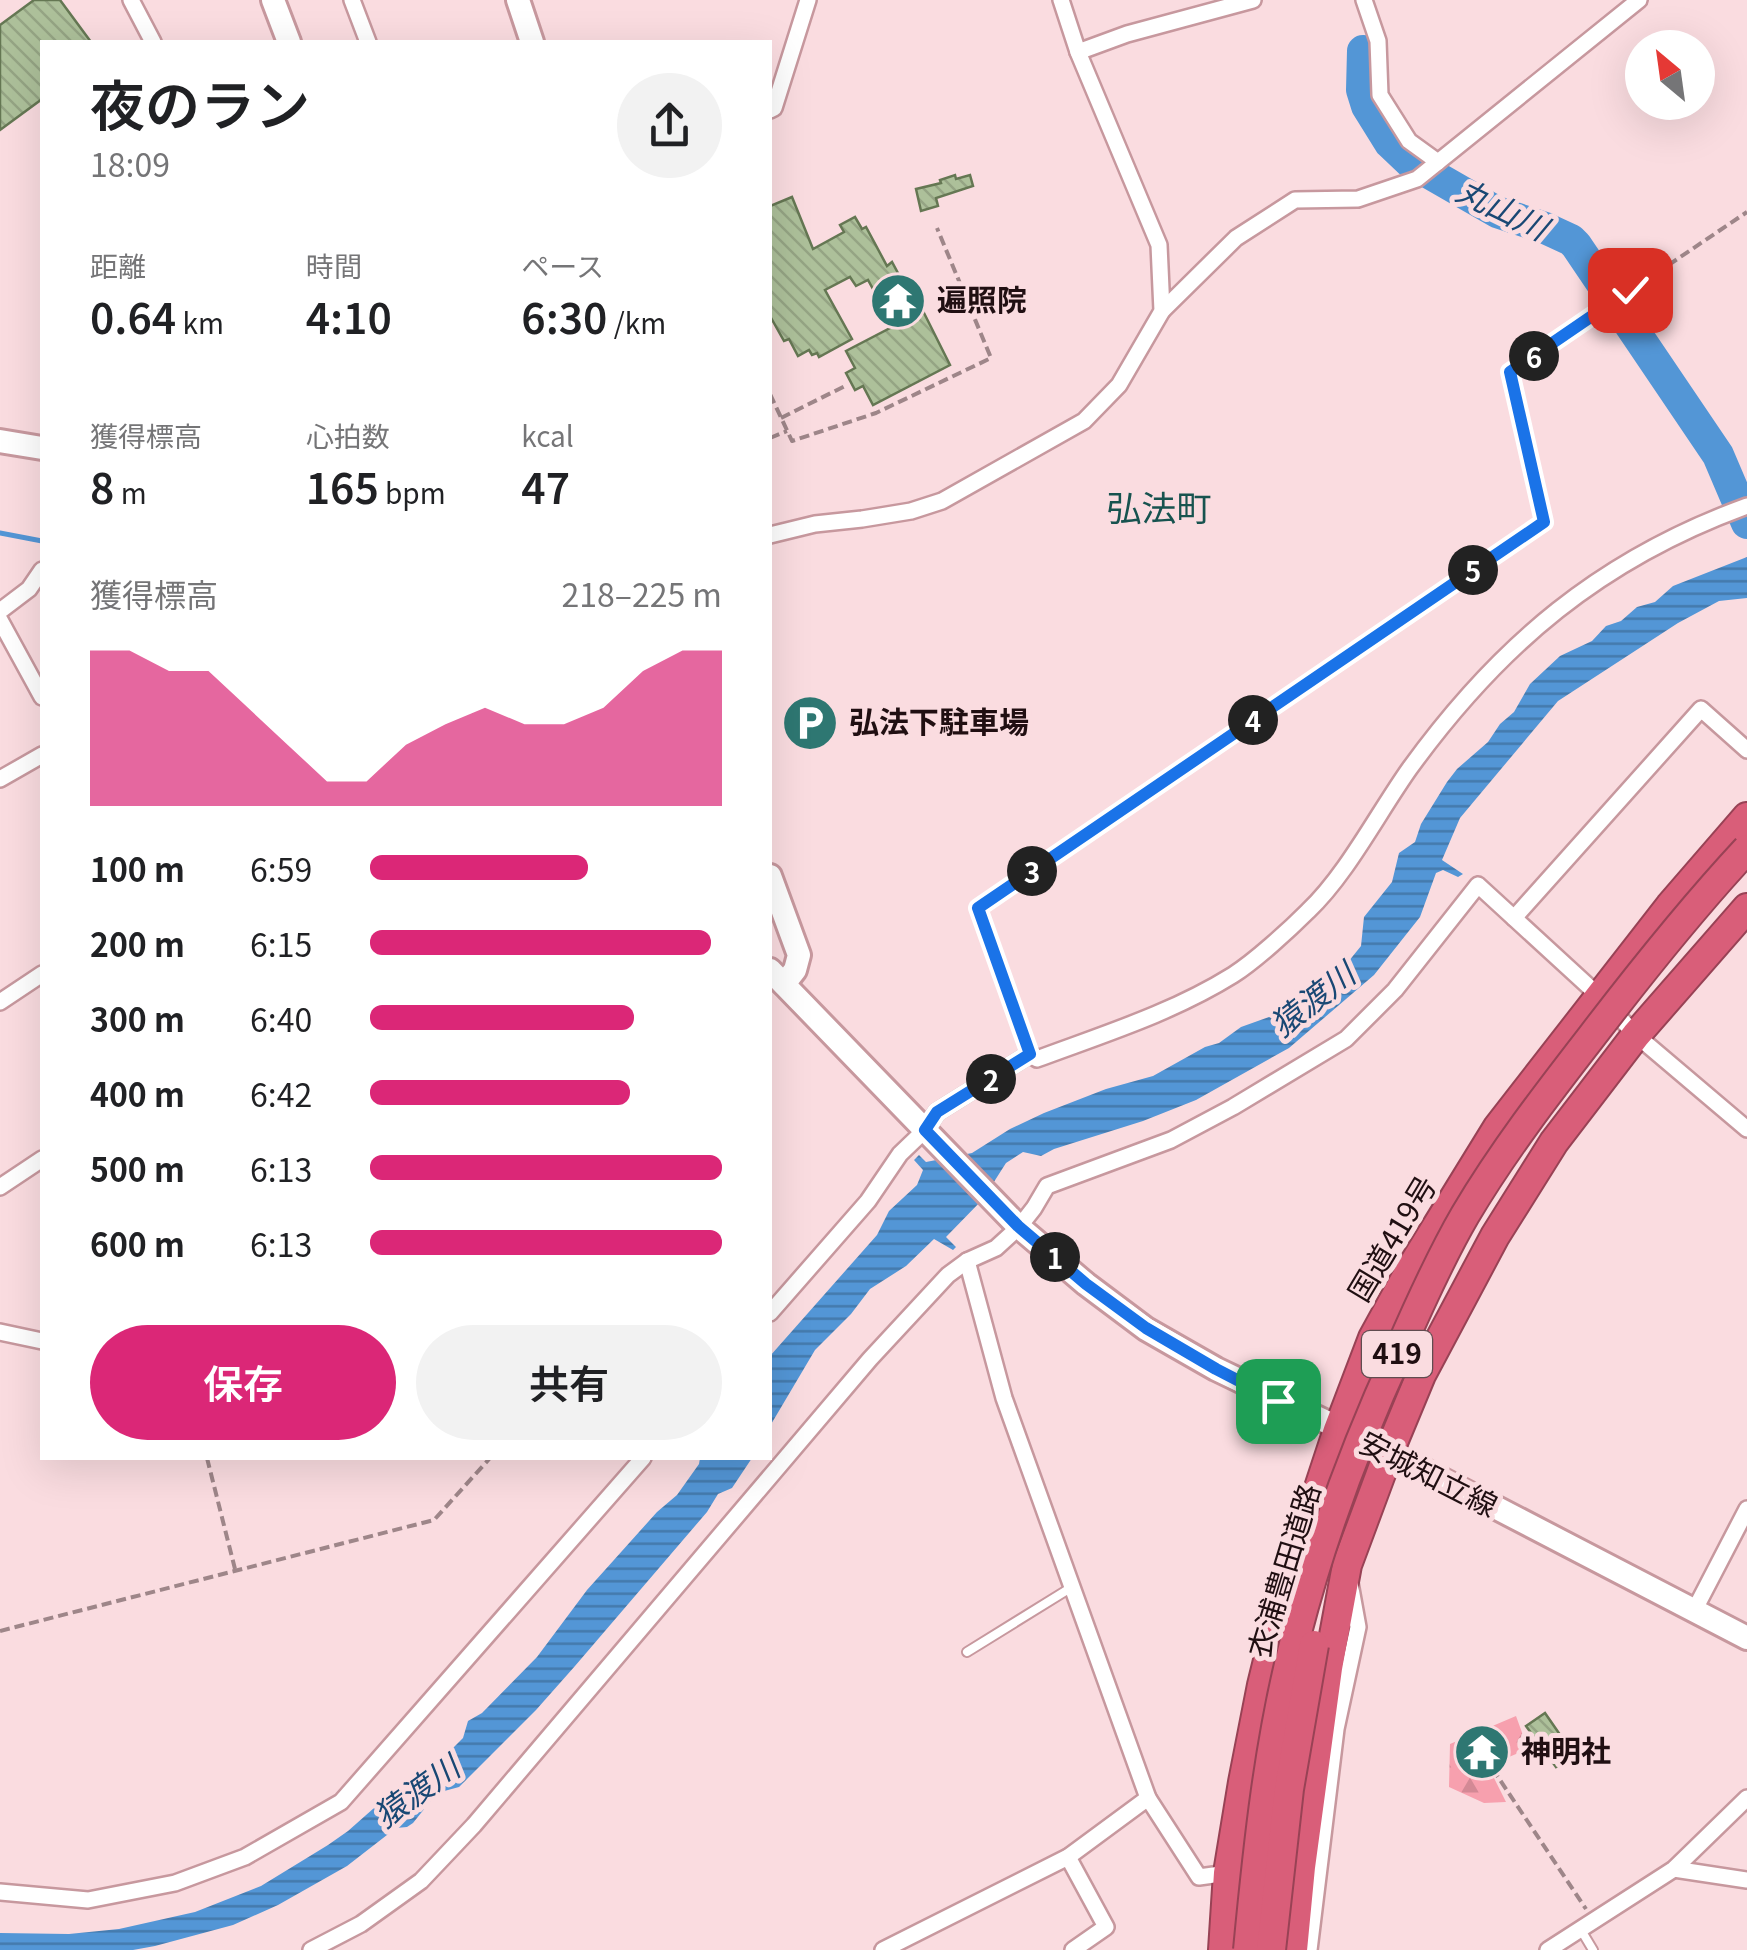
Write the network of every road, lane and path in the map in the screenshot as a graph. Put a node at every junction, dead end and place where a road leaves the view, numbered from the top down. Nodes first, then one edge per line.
1 (130, 0) edge
2 (274, 0) edge
3 (352, 0) edge
4 (518, 0) edge
5 (808, 0) edge
6 (1061, 0) edge
7 (1252, 0) edge
8 (1364, 0) edge
9 (1638, 0) edge
10 (152, 40) edge
11 (289, 40) edge
12 (367, 40) edge
13 (531, 40) edge
14 (1078, 52) junction
15 (772, 109) edge
16 (1438, 162) junction
17 (1747, 212) edge
18 (937, 228) dead end
19 (1162, 311) junction
20 (845, 386) dead end
21 (772, 398) edge
22 (781, 418) junction
23 (787, 430) junction
24 (772, 437) edge
25 (0, 441) edge
26 (40, 448) edge
27 (1747, 506) edge
28 (772, 534) edge
29 (40, 573) edge
30 (0, 611) edge
31 (0, 620) edge
32 (40, 693) edge
33 (1747, 750) edge
34 (40, 756) edge
35 (0, 779) edge
36 (1747, 817) edge
37 (1747, 849) edge
38 (1747, 872) edge
39 (772, 881) edge
40 (1747, 908) edge
41 (1514, 918) junction
42 (40, 975) edge
43 (777, 977) edge
44 (1598, 996) junction
45 (0, 1002) edge
46 (1636, 1035) junction
47 (1030, 1054) junction
48 (1747, 1129) edge
49 (929, 1134) junction
50 (40, 1160) edge
51 (0, 1186) edge
52 (1015, 1222) junction
53 (967, 1262) junction
54 (772, 1310) edge
55 (0, 1332) edge
56 (40, 1342) edge
57 (1338, 1430) junction
58 (1388, 1452) junction
59 (208, 1460) edge
60 (488, 1460) edge
61 (641, 1460) edge
62 (1747, 1509) edge
63 (1347, 1565) junction
64 (235, 1570) junction
65 (1072, 1587) junction
66 (1694, 1612) junction
67 (0, 1630) edge
68 (1747, 1638) edge
69 (967, 1652) dead end
70 (1484, 1756) dead end
71 (1148, 1798) junction
72 (1747, 1798) edge
73 (1068, 1858) junction
74 (1674, 1869) junction
75 (1228, 1873) junction
76 (1747, 1880) edge
77 (0, 1892) edge
78 (1588, 1926) junction
79 (311, 1950) edge
80 (883, 1950) edge
81 (1073, 1950) edge
82 (1223, 1950) edge
83 (1248, 1950) edge
84 (1271, 1950) edge
85 (1293, 1950) edge
86 (1309, 1950) edge
87 (1548, 1950) edge
88 (1594, 1950) edge

1 - 10 street
2 - 11 main road
3 - 12 street
4 - 13 main road
5 - 15 street
6 - 14 street
7 - 14 street
8 - 16 street
9 - 16 street
14 - 19 street
16 - 19 street
17 - 47 path
18 - 23 path
19 - 28 street
20 - 22 path
21 - 22 path
22 - 23 path
23 - 24 path
25 - 26 main road
27 - 47 street
29 - 30 street
31 - 32 street
33 - 41 street
34 - 35 street
36 - 44 highway, 国道419号 / 419
37 - 83 highway, 衣浦豊田道路 / 419, bridge
38 - 84 highway, 衣浦豊田道路 / 419, bridge
39 - 43 main road
40 - 46 highway, 419
41 - 44 street
41 - 52 street
42 - 45 street
43 - 49 main road, 安城知立線
44 - 46 street
44 - 57 highway, 国道419号 / 419
46 - 48 street
46 - 58 highway, 419
47 - 49 street
49 - 52 main road, 安城知立線
49 - 54 street
50 - 51 street
52 - 53 street
52 - 57 main road, 安城知立線
53 - 65 street
53 - 79 street
55 - 56 street
57 - 58 main road, 安城知立線
57 - 75 highway, 国道419号 / 419
58 - 63 highway, 419
58 - 66 main road, 安城知立線
59 - 64 path
60 - 64 path
61 - 77 street
62 - 66 street
63 - 85 highway, 419
63 - 86 street
64 - 67 path
65 - 69 lane
65 - 71 street
66 - 68 main road, 安城知立線
70 - 78 path
71 - 73 street
71 - 75 street
72 - 74 street
73 - 80 street
73 - 81 street
74 - 76 street
74 - 78 street
75 - 82 highway, 国道419号 / 419
78 - 87 street
78 - 88 lane

